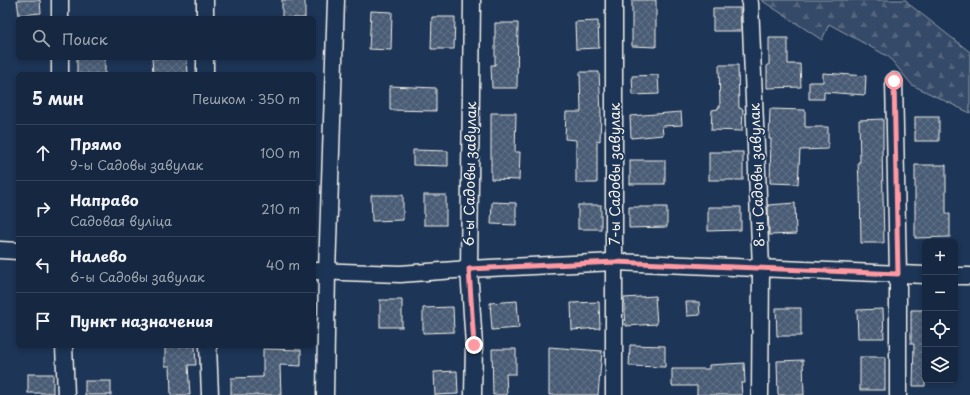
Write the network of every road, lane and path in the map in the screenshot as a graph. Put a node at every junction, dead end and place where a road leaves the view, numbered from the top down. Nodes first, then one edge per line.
1 (60, 0) edge
2 (205, 0) edge
3 (336, 0) edge
4 (472, 0) edge
5 (614, 0) edge
6 (750, 3) dead end
7 (60, 16) edge
8 (205, 16) edge
9 (60, 60) edge
10 (205, 60) edge
11 (60, 72) edge
12 (205, 72) edge
13 (894, 81) dead end
14 (0, 250) edge
15 (16, 251) edge
16 (615, 262) junction
17 (761, 268) junction
18 (469, 269) junction
19 (320, 271) edge
20 (898, 274) junction
21 (922, 275) edge
22 (958, 276) edge
23 (970, 276) edge
24 (64, 348) edge
25 (208, 348) edge
26 (66, 395) edge
27 (210, 395) edge
28 (325, 395) edge
29 (473, 395) edge
30 (614, 395) edge
31 (760, 395) edge
32 (898, 395) edge

1 - 7 street
2 - 8 street
3 - 19 street
4 - 18 street, 6-ы Садовы завулак
5 - 16 street, 7-ы Садовы завулак
6 - 17 street, 8-ы Садовы завулак
9 - 11 street
10 - 12 street
13 - 20 street
14 - 15 street
16 - 17 street
16 - 18 street
16 - 30 street, 7-ы Садовы завулак
17 - 20 street
17 - 31 street, 8-ы Садовы завулак
18 - 19 street
18 - 29 street, 6-ы Садовы завулак
19 - 28 street
20 - 21 street
20 - 32 street
22 - 23 street
24 - 26 street
25 - 27 street

